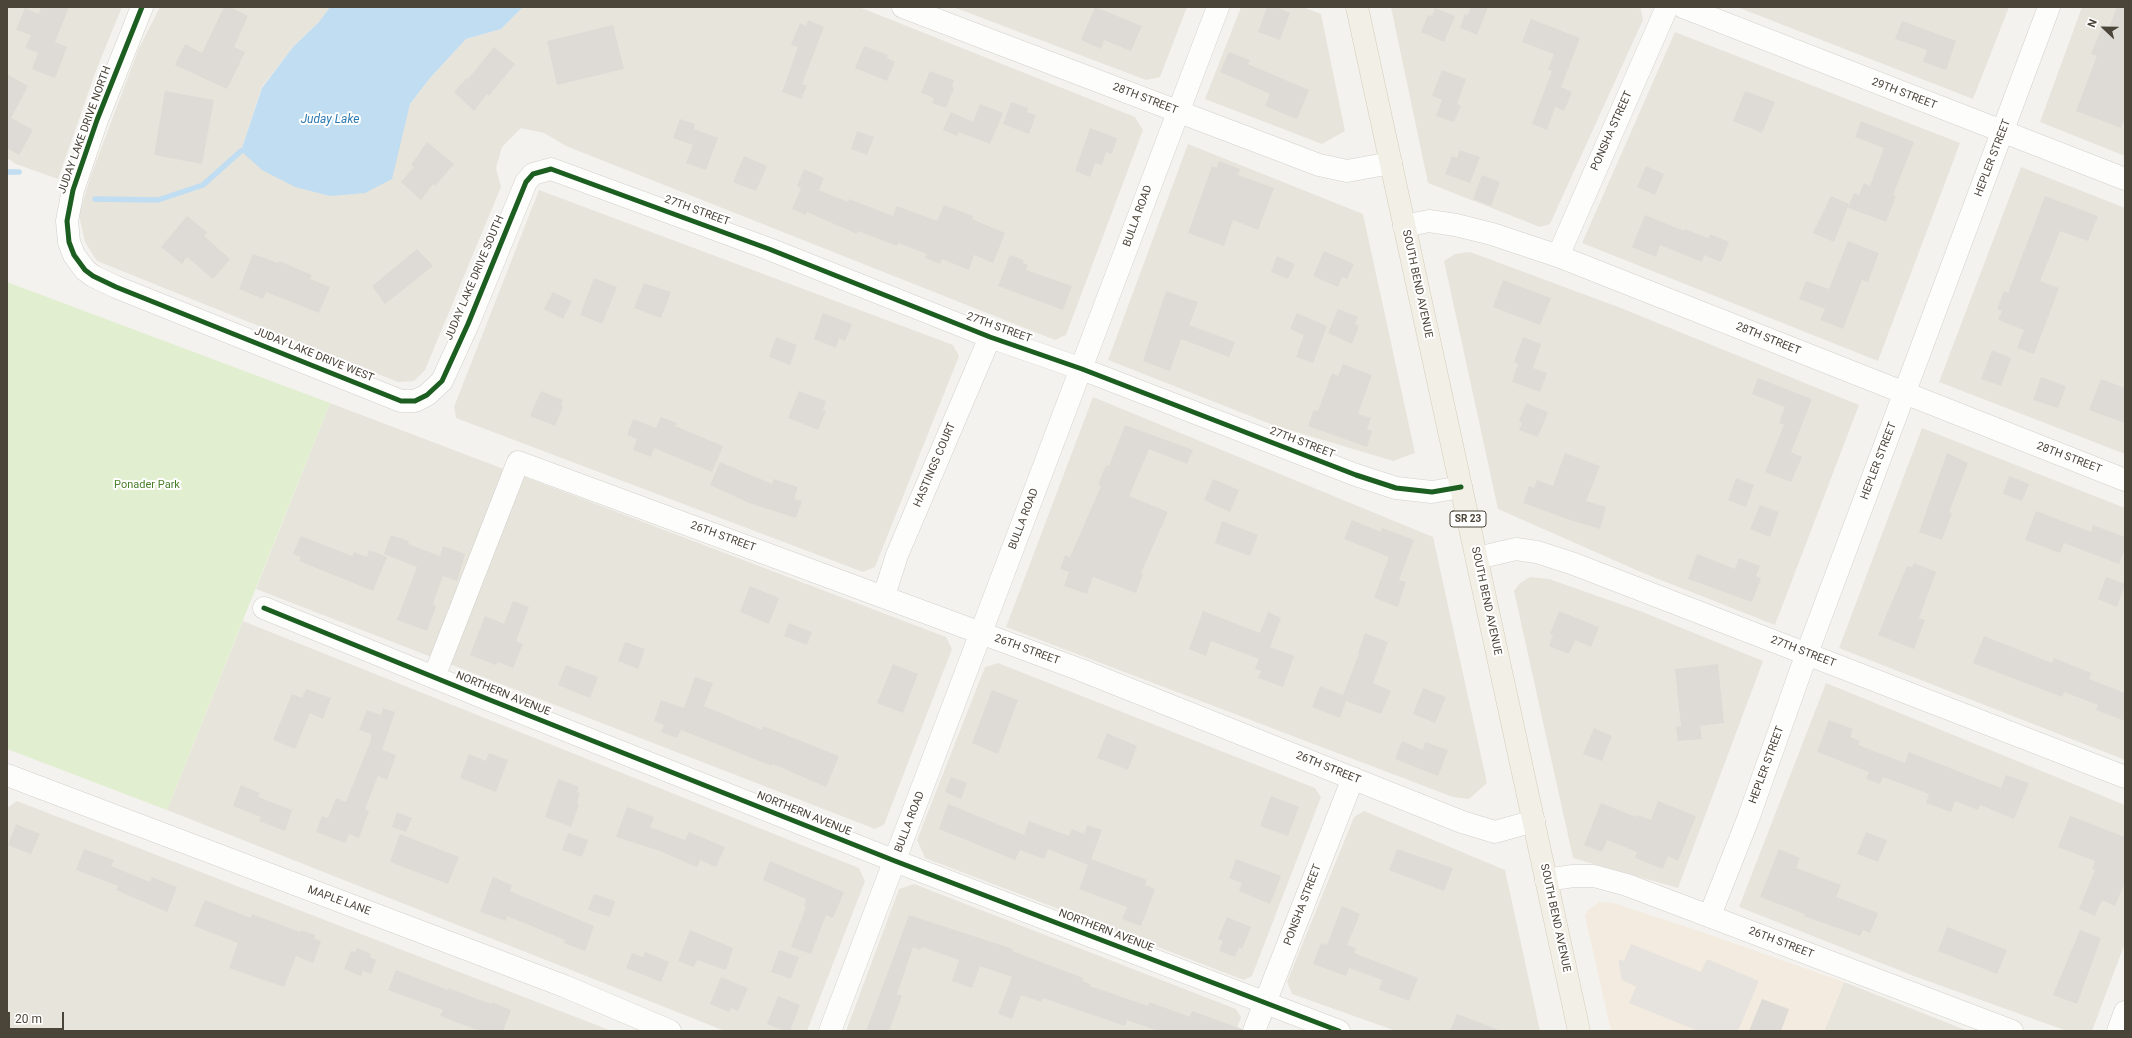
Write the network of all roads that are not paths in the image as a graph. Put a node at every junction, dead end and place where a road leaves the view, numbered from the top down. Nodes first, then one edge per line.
1 (142, 7) edge
2 (903, 7) edge
3 (1218, 7) edge
4 (1357, 7) edge
5 (1667, 7) edge
6 (1683, 7) edge
7 (2049, 7) edge
8 (1178, 111) junction
9 (2003, 132) junction
10 (1391, 163) junction
11 (533, 174) joint
12 (2125, 179) edge
13 (1404, 226) junction
14 (1558, 256) junction
15 (184, 314) joint
16 (990, 337) junction
17 (1082, 369) junction
18 (435, 390) joint
19 (1904, 393) junction
20 (2125, 480) edge
21 (1461, 487) junction
22 (1477, 558) junction
23 (884, 596) junction
24 (264, 608) dead end
25 (981, 633) junction
26 (1807, 652) junction
27 (434, 677) junction
28 (7, 775) edge
29 (1353, 778) junction
30 (2125, 778) edge
31 (1534, 822) junction
32 (895, 861) junction
33 (1546, 880) junction
34 (1710, 915) junction
35 (1265, 1002) junction
36 (2125, 1012) edge
37 (670, 1031) edge
38 (830, 1031) edge
39 (1254, 1031) edge
40 (1340, 1031) edge
41 (1579, 1031) edge
42 (2012, 1031) edge
43 (2118, 1031) edge

1 - 15 street, JUDAY LAKE DRIVE NORTH
2 - 8 street, 28TH STREET
3 - 8 street, BULLA ROAD
4 - 10 main road, SOUTH BEND AVENUE / SR 23
5 - 14 street, PONSHA STREET
6 - 9 street, 29TH STREET
7 - 9 street, HEPLER STREET
8 - 10 street, 28TH STREET
8 - 17 street, BULLA ROAD
9 - 12 street, 29TH STREET
9 - 19 street, HEPLER STREET
10 - 13 main road, SOUTH BEND AVENUE / SR 23
11 - 16 street, 27TH STREET
11 - 18 street, JUDAY LAKE DRIVE SOUTH
13 - 14 street, 28TH STREET
13 - 21 main road, SOUTH BEND AVENUE / SR 23
14 - 19 street, 28TH STREET
15 - 18 street, JUDAY LAKE DRIVE WEST
16 - 17 street, 27TH STREET
16 - 23 street, HASTINGS COURT
17 - 21 street, 27TH STREET
17 - 25 street, BULLA ROAD
19 - 20 street, 28TH STREET
19 - 26 street, HEPLER STREET
21 - 22 main road, SOUTH BEND AVENUE / SR 23
22 - 26 street, 27TH STREET
22 - 31 main road, SOUTH BEND AVENUE / SR 23
23 - 25 street, 26TH STREET
23 - 27 street, 26TH STREET
24 - 27 street, NORTHERN AVENUE
25 - 29 street, 26TH STREET
25 - 32 street, BULLA ROAD
26 - 30 street, 27TH STREET
26 - 34 street, HEPLER STREET
27 - 32 street, NORTHERN AVENUE
28 - 37 street, MAPLE LANE
29 - 31 street, 26TH STREET
29 - 35 street, PONSHA STREET
31 - 33 main road, SOUTH BEND AVENUE / SR 23
32 - 35 street, NORTHERN AVENUE
32 - 38 street, BULLA ROAD
33 - 34 street, 26TH STREET
33 - 41 main road, SOUTH BEND AVENUE / SR 23
34 - 42 street, 26TH STREET
35 - 39 street, PONSHA STREET
35 - 40 street, NORTHERN AVENUE
36 - 43 street

